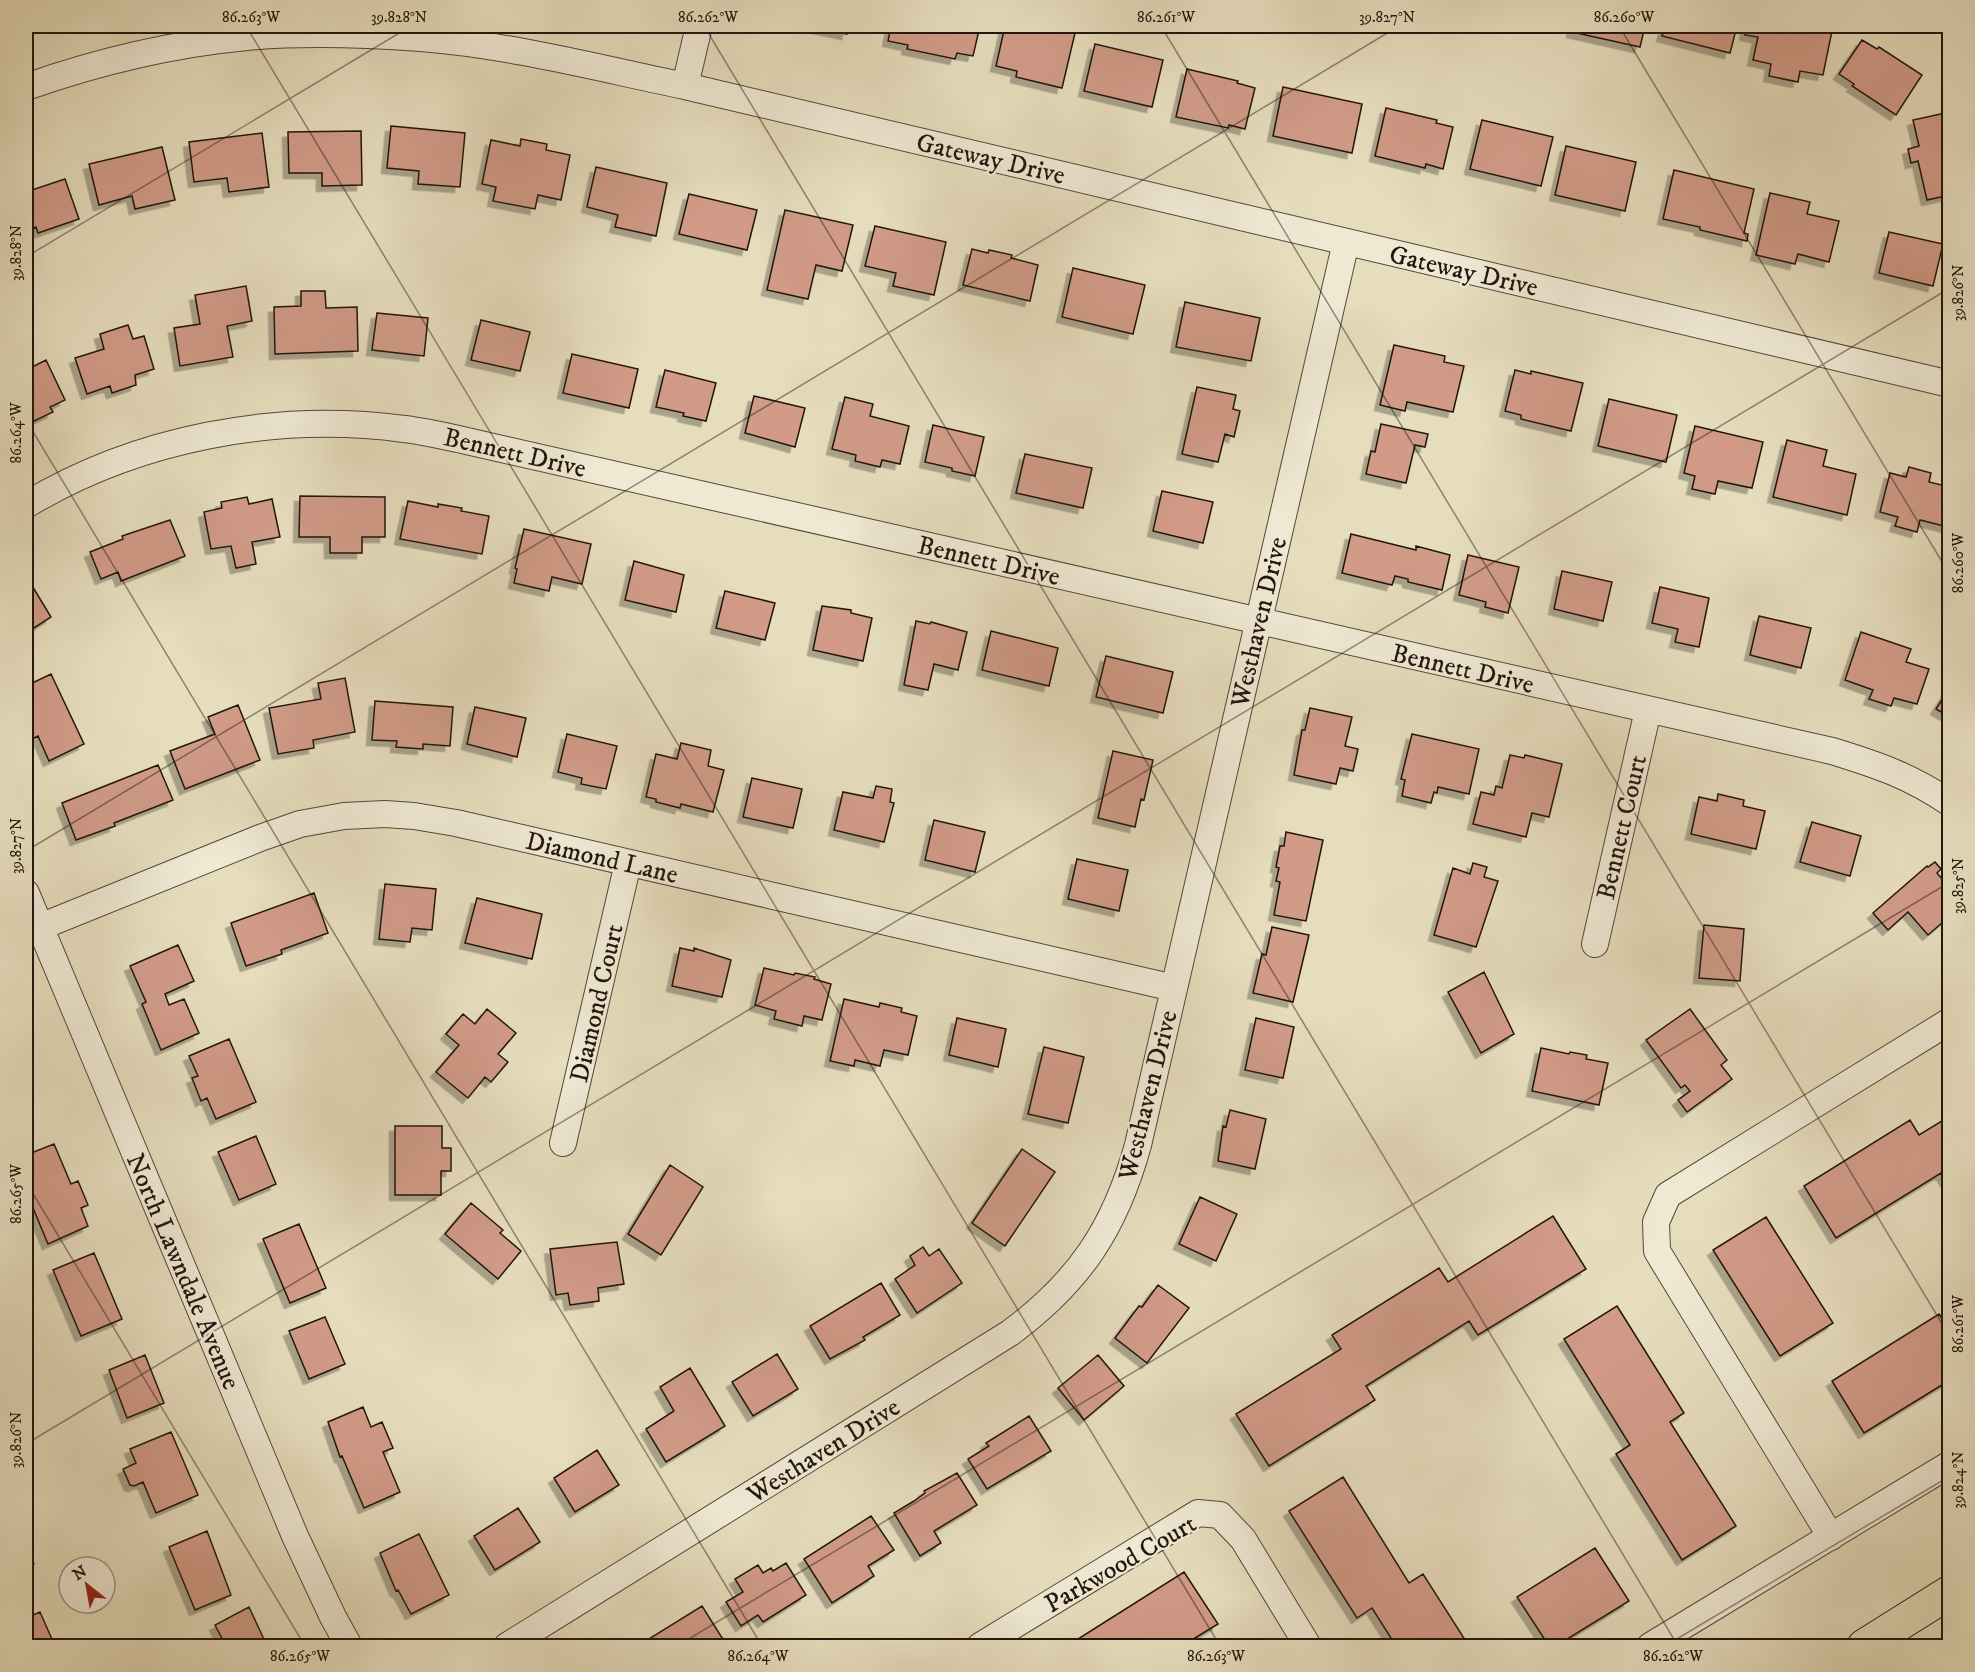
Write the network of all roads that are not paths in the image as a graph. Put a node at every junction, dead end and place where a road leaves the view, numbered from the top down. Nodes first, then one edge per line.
1 (699, 26) edge
2 (26, 87) edge
3 (685, 87) junction
4 (1346, 242) junction
5 (1950, 384) edge
6 (26, 505) edge
7 (1259, 621) junction
8 (1648, 710) junction
9 (1950, 803) edge
10 (628, 863) junction
11 (26, 893) edge
12 (40, 927) junction
13 (1595, 944) dead end
14 (1174, 988) junction
15 (1950, 1021) edge
16 (563, 1143) dead end
17 (1950, 1464) edge
18 (1831, 1537) junction
19 (1950, 1592) edge
20 (349, 1647) edge
21 (507, 1647) edge
22 (980, 1647) edge
23 (1308, 1647) edge
24 (1650, 1647) edge
25 (1864, 1647) edge

1 - 3 street
2 - 3 street, Gateway Drive
3 - 4 street, Gateway Drive
4 - 5 street, Gateway Drive
4 - 7 street, Westhaven Drive
6 - 7 street, Bennett Drive
7 - 8 street, Bennett Drive
7 - 14 street, Westhaven Drive
8 - 9 street, Bennett Drive
8 - 13 street, Bennett Court
10 - 12 street, Diamond Lane
10 - 14 street, Diamond Lane
10 - 16 street, Diamond Court
11 - 12 street, North Lawndale Avenue
12 - 20 street, North Lawndale Avenue
14 - 21 street, Westhaven Drive
15 - 18 street
17 - 18 street
18 - 24 street
19 - 25 main road
22 - 23 street, Parkwood Court

